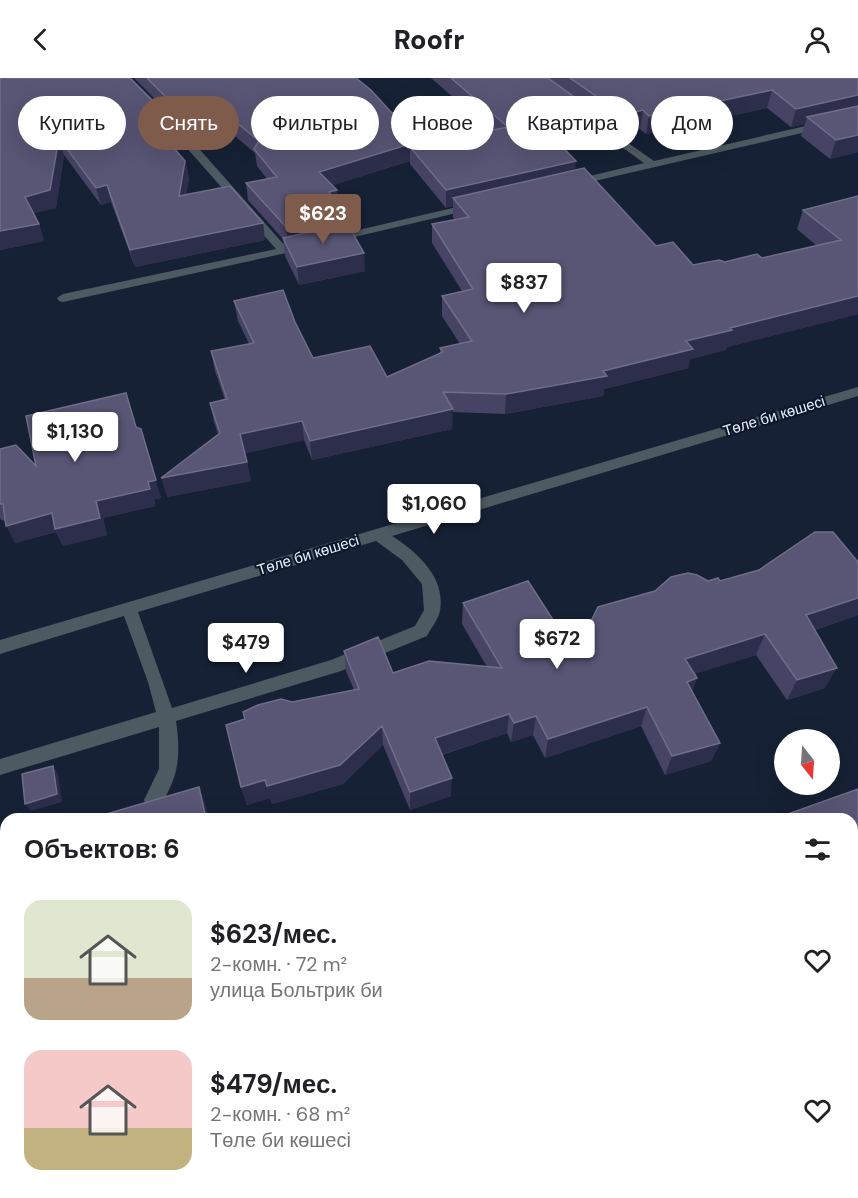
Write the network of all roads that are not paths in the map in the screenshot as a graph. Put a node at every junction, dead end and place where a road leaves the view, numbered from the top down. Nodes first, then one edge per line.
1 (126, 78) edge
2 (858, 117) edge
3 (632, 150) edge
4 (653, 165) junction
5 (561, 186) edge
6 (480, 205) edge
7 (285, 251) junction
8 (63, 298) dead end
9 (858, 391) edge
10 (377, 534) junction
11 (129, 609) junction
12 (0, 647) edge
13 (165, 717) junction
14 (0, 766) edge
15 (153, 800) edge

1 - 7 street
2 - 4 street
3 - 4 street
4 - 5 street
6 - 7 street
7 - 8 street
9 - 10 street, Төле би көшесі
10 - 11 street, Төле би көшесі
10 - 13 street
11 - 12 street, Төле би көшесі
11 - 13 street
13 - 14 street
13 - 15 street

